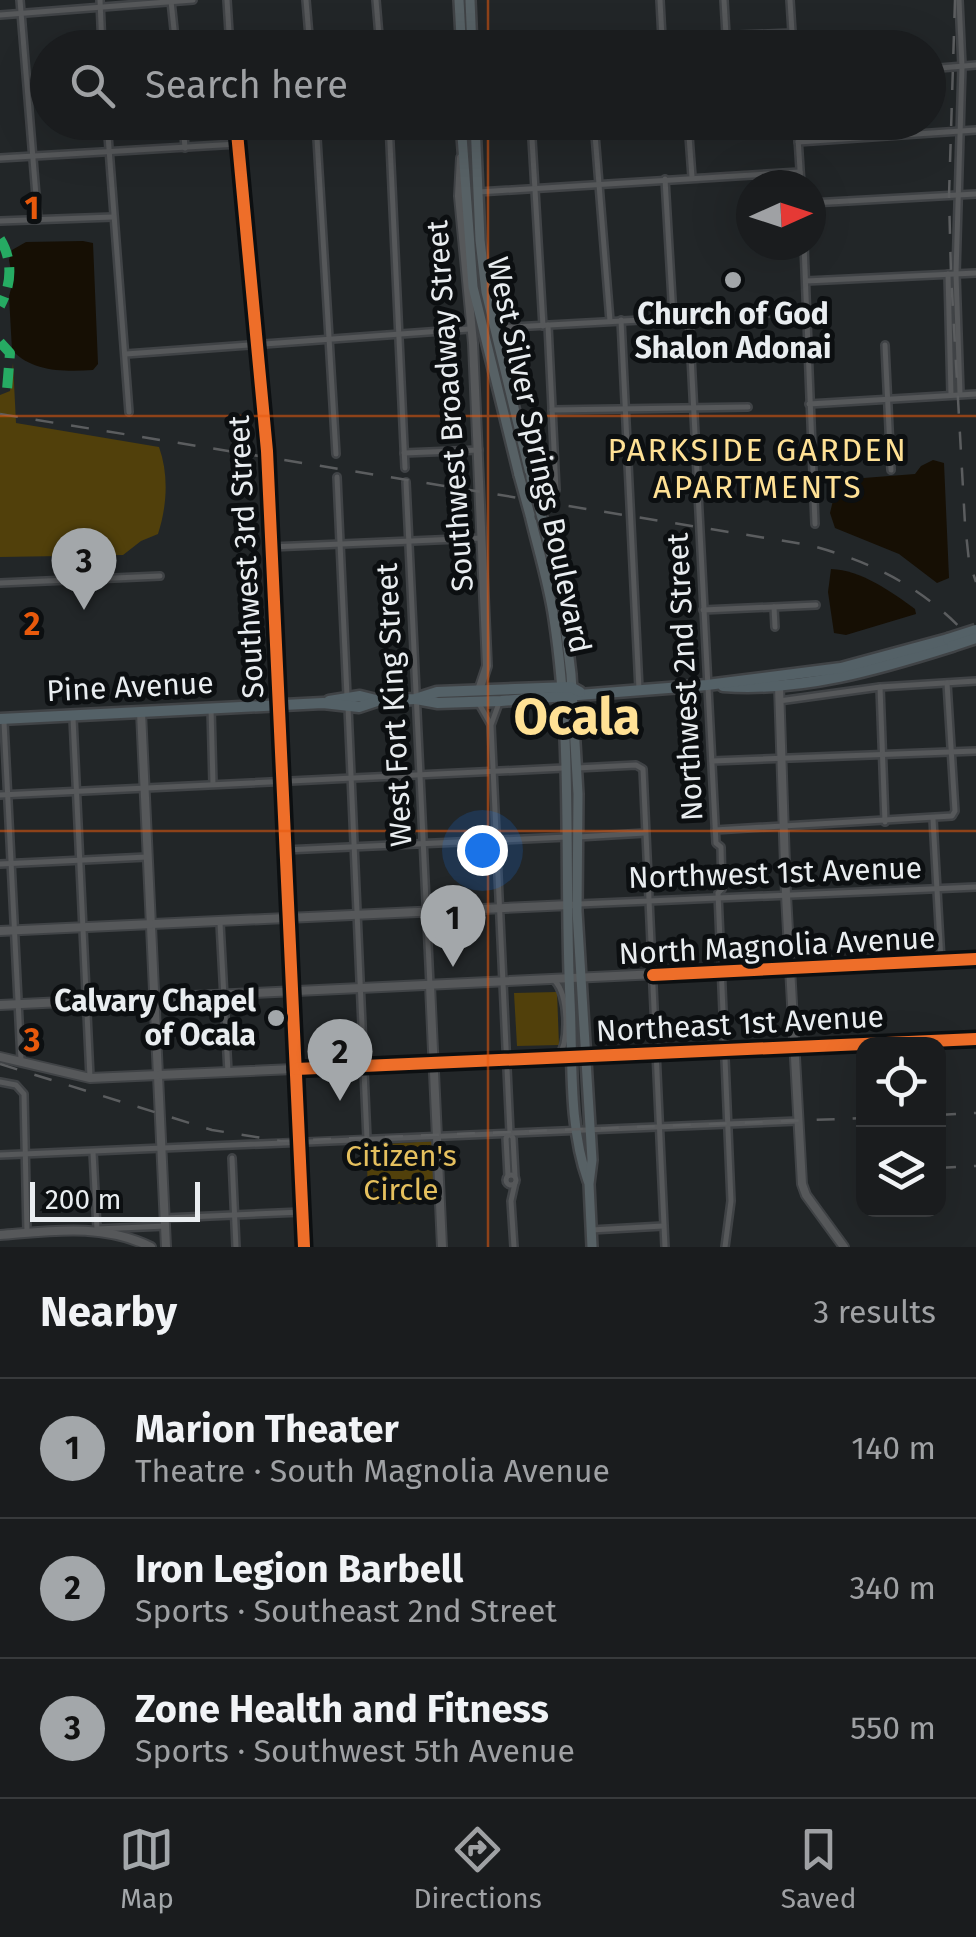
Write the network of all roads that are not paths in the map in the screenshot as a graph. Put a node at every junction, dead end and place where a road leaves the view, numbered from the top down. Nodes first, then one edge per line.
1 (20, 0) edge
2 (171, 0) edge
3 (192, 0) edge
4 (228, 0) edge
5 (306, 0) edge
6 (376, 0) edge
7 (456, 0) edge
8 (470, 0) edge
9 (660, 0) edge
10 (724, 0) edge
11 (790, 0) edge
12 (959, 0) edge
13 (100, 3) edge
14 (22, 14) junction
15 (0, 15) edge
16 (101, 30) edge
17 (174, 30) edge
18 (229, 30) edge
19 (308, 30) edge
20 (378, 30) edge
21 (457, 30) edge
22 (460, 30) edge
23 (470, 30) edge
24 (662, 30) edge
25 (726, 30) edge
26 (792, 30) edge
27 (976, 65) edge
28 (962, 66) junction
29 (946, 67) edge
30 (30, 128) edge
31 (976, 130) edge
32 (960, 131) junction
33 (946, 132) edge
34 (31, 140) edge
35 (109, 140) edge
36 (184, 140) edge
37 (238, 140) edge
38 (317, 140) edge
39 (390, 140) edge
40 (463, 140) edge
41 (474, 140) edge
42 (532, 140) edge
43 (595, 140) edge
44 (689, 140) edge
45 (827, 140) edge
46 (798, 142) joint
47 (238, 144) junction
48 (463, 144) junction
49 (185, 148) junction
50 (110, 153) junction
51 (32, 157) junction
52 (0, 158) edge
53 (800, 170) edge
54 (736, 175) edge
55 (692, 177) junction
56 (665, 179) junction
57 (598, 182) junction
58 (534, 187) junction
59 (472, 193) junction
60 (976, 194) edge
61 (956, 195) junction
62 (826, 201) edge
63 (113, 217) junction
64 (38, 220) junction
65 (0, 221) edge
66 (805, 260) edge
67 (976, 273) edge
68 (952, 274) junction
69 (806, 281) junction
70 (806, 312) junction
71 (673, 317) junction
72 (689, 317) junction
73 (621, 320) junction
74 (610, 321) junction
75 (545, 326) junction
76 (481, 328) junction
77 (493, 328) junction
78 (469, 330) junction
79 (398, 334) junction
80 (330, 340) junction
81 (256, 345) junction
82 (885, 345) dead end
83 (126, 354) junction
84 (960, 394) junction
85 (976, 394) edge
86 (950, 395) junction
87 (886, 398) junction
88 (810, 404) junction
89 (626, 407) junction
90 (694, 407) junction
91 (748, 408) dead end
92 (552, 410) junction
93 (129, 412) dead end
94 (479, 450) junction
95 (404, 452) junction
96 (336, 454) dead end
97 (405, 468) dead end
98 (892, 470) dead end
99 (337, 477) dead end
100 (406, 482) dead end
101 (556, 490) dead end
102 (815, 524) dead end
103 (482, 538) junction
104 (408, 541) junction
105 (340, 544) junction
106 (270, 548) junction
107 (160, 576) dead end
108 (0, 583) edge
109 (816, 605) dead end
110 (774, 607) junction
111 (703, 610) junction
112 (775, 627) dead end
113 (976, 630) edge
114 (976, 638) edge
115 (950, 643) junction
116 (487, 666) junction
117 (976, 681) edge
118 (947, 684) junction
119 (707, 685) junction
120 (779, 686) junction
121 (880, 687) junction
122 (639, 688) junction
123 (569, 692) junction
124 (501, 695) junction
125 (478, 696) junction
126 (416, 699) junction
127 (779, 701) junction
128 (347, 702) junction
129 (279, 705) junction
130 (210, 708) junction
131 (141, 712) junction
132 (72, 715) junction
133 (2, 718) edge
134 (492, 725) junction
135 (976, 751) edge
136 (952, 753) junction
137 (882, 756) junction
138 (780, 758) junction
139 (712, 761) junction
140 (564, 768) junction
141 (577, 768) junction
142 (494, 773) junction
143 (420, 776) junction
144 (350, 778) junction
145 (282, 782) junction
146 (214, 784) junction
147 (145, 788) junction
148 (77, 792) junction
149 (0, 795) edge
150 (9, 795) junction
151 (933, 819) junction
152 (885, 822) junction
153 (784, 827) junction
154 (715, 830) junction
155 (646, 833) junction
156 (572, 837) junction
157 (497, 841) junction
158 (423, 844) junction
159 (354, 847) junction
160 (285, 850) junction
161 (148, 856) junction
162 (80, 860) junction
163 (12, 863) junction
164 (0, 864) edge
165 (976, 887) edge
166 (936, 889) junction
167 (786, 895) junction
168 (719, 898) junction
169 (649, 901) junction
170 (571, 905) junction
171 (501, 909) junction
172 (426, 912) junction
173 (357, 916) junction
174 (289, 920) junction
175 (220, 923) junction
176 (152, 926) junction
177 (82, 928) junction
178 (14, 930) junction
179 (0, 932) edge
180 (976, 959) edge
181 (940, 961) junction
182 (790, 970) junction
183 (722, 972) junction
184 (653, 975) junction
185 (575, 978) junction
186 (554, 981) junction
187 (505, 983) junction
188 (430, 985) junction
189 (358, 988) junction
190 (292, 991) junction
191 (224, 995) junction
192 (154, 998) junction
193 (87, 1001) junction
194 (17, 1004) junction
195 (0, 1005) edge
196 (976, 1038) edge
197 (794, 1046) junction
198 (724, 1050) junction
199 (657, 1052) junction
200 (578, 1056) junction
201 (0, 1057) edge
202 (558, 1057) junction
203 (507, 1060) junction
204 (22, 1063) junction
205 (432, 1063) junction
206 (363, 1066) junction
207 (296, 1069) junction
208 (228, 1072) junction
209 (158, 1076) junction
210 (90, 1078) junction
211 (0, 1082) edge
212 (798, 1120) junction
213 (728, 1124) junction
214 (660, 1126) junction
215 (583, 1130) junction
216 (510, 1133) junction
217 (436, 1136) junction
218 (367, 1139) junction
219 (300, 1142) junction
220 (162, 1149) junction
221 (92, 1152) junction
222 (24, 1154) junction
223 (0, 1155) edge
224 (232, 1158) dead end
225 (302, 1212) junction
226 (235, 1215) junction
227 (166, 1222) junction
228 (664, 1226) junction
229 (96, 1230) junction
230 (591, 1230) junction
231 (27, 1233) junction
232 (0, 1235) edge
233 (150, 1247) edge
234 (166, 1247) edge
235 (236, 1247) edge
236 (304, 1247) edge
237 (442, 1247) edge
238 (514, 1247) edge
239 (592, 1247) edge
240 (665, 1247) edge
241 (724, 1247) edge
242 (844, 1247) edge

1 - 14 street
2 - 3 street
2 - 13 street
2 - 17 street
4 - 18 street
5 - 19 street
6 - 20 street
7 - 21 main road
7 - 22 main road
8 - 23 main road
9 - 24 street
10 - 25 street
11 - 26 street
12 - 28 street
13 - 14 street
13 - 16 street
14 - 15 street
14 - 30 street
27 - 28 street
28 - 29 street
28 - 32 street
31 - 32 street
32 - 33 street
32 - 61 street
34 - 51 street
35 - 50 street
36 - 49 street
37 - 47 street, Southwest 3rd Street
38 - 80 street
39 - 79 street
40 - 48 main road, West Silver Springs Boulevard
41 - 59 main road, West Silver Springs Boulevard
42 - 58 street
43 - 57 street
44 - 55 street
45 - 46 street
46 - 53 street
47 - 49 street
47 - 81 street, Southwest 3rd Street
48 - 59 main road, West Silver Springs Boulevard
48 - 78 street, Southwest Broadway Street
49 - 50 street
50 - 51 street
50 - 63 street
51 - 52 street
51 - 64 street
54 - 55 street
55 - 56 street
56 - 57 street
56 - 71 street
57 - 58 street
57 - 74 street
58 - 59 street
58 - 75 street
59 - 76 main road, West Silver Springs Boulevard
59 - 77 main road, West Silver Springs Boulevard
60 - 61 street
61 - 62 street
61 - 68 street
63 - 64 street
63 - 83 street
64 - 65 street
66 - 69 street
67 - 68 street
68 - 69 street
68 - 84 street
68 - 86 street
69 - 70 street
70 - 72 street
70 - 88 street
71 - 72 street
71 - 73 street
72 - 90 street, Northwest 2nd Street
73 - 74 street
73 - 89 street
74 - 75 street
75 - 77 street
75 - 92 street
76 - 77 street
76 - 123 main road, West Silver Springs Boulevard, bridge
77 - 123 main road, West Silver Springs Boulevard, bridge
78 - 79 street
78 - 94 street, Southwest Broadway Street
79 - 80 street
79 - 95 street
80 - 81 street
80 - 96 street
81 - 83 street
81 - 106 street, Southwest 3rd Street
82 - 87 street
83 - 93 street
84 - 85 street
84 - 86 street
86 - 87 street
87 - 88 street
87 - 98 street
88 - 102 street
89 - 90 street
89 - 92 street
89 - 122 street
90 - 91 street
90 - 111 street, Northwest 2nd Street
92 - 101 street
94 - 95 street
94 - 103 street, Southwest Broadway Street
95 - 97 street
99 - 105 street
100 - 104 street, West Fort King Street
103 - 104 street
103 - 116 street, Southwest Broadway Street
104 - 105 street
104 - 126 street, West Fort King Street
105 - 106 street
105 - 128 street
106 - 129 street, Southwest 3rd Street
107 - 108 street
109 - 110 street
110 - 111 street
110 - 112 street
111 - 119 street, Northwest 2nd Street
113 - 115 highway, Pine Avenue, bridge
114 - 115 highway, Pine Avenue, bridge
115 - 119 highway, Pine Avenue
115 - 120 highway, Pine Avenue
116 - 124 street, Southwest Broadway Street
116 - 125 street, Southwest Broadway Street
117 - 118 street
118 - 121 street
118 - 136 street
119 - 120 highway, Pine Avenue
119 - 122 highway, Pine Avenue
119 - 139 street, Northwest 2nd Street
120 - 127 street
121 - 127 street
121 - 137 street
122 - 123 highway, Pine Avenue
123 - 124 highway, Pine Avenue
123 - 140 main road, West Silver Springs Boulevard
123 - 141 main road, West Silver Springs Boulevard
124 - 125 highway, Pine Avenue
124 - 134 street
125 - 126 highway, Pine Avenue
125 - 134 street
126 - 128 highway, Pine Avenue
126 - 143 street, West Fort King Street
127 - 138 street
128 - 129 highway, Pine Avenue
128 - 144 street
129 - 130 highway, Pine Avenue
129 - 145 street, Southwest 3rd Street
130 - 131 highway, Pine Avenue
130 - 146 street
131 - 132 highway, Pine Avenue
131 - 147 street
132 - 133 highway, Pine Avenue
132 - 148 street
133 - 150 street
134 - 142 street
135 - 136 street
136 - 137 street
136 - 151 street
137 - 138 street
137 - 152 street
138 - 139 street
138 - 153 street
139 - 154 street, Northwest 2nd Street
140 - 142 street
140 - 156 main road, West Silver Springs Boulevard
141 - 155 street
141 - 156 main road, West Silver Springs Boulevard
142 - 143 street
142 - 157 street
143 - 144 street
143 - 158 street, West Fort King Street
144 - 145 street
144 - 159 street
145 - 146 street
145 - 160 street, Southwest 3rd Street
146 - 147 street
147 - 148 street
147 - 161 street
148 - 150 street
148 - 162 street
149 - 150 street
150 - 163 street
151 - 152 street
151 - 166 street
152 - 153 street
153 - 154 street
153 - 167 street
154 - 168 street, Northwest 2nd Street
155 - 156 street
155 - 169 street
156 - 157 street
156 - 170 main road, West Silver Springs Boulevard
156 - 170 main road, West Silver Springs Boulevard
157 - 158 street
157 - 171 street
158 - 159 street
158 - 172 street, West Fort King Street
159 - 160 street
159 - 173 street
160 - 174 street, Southwest 3rd Street
161 - 162 street
161 - 176 street
162 - 163 street
162 - 177 street
163 - 164 street
163 - 178 street
165 - 166 street, Northwest 1st Avenue
166 - 167 street, Northwest 1st Avenue
166 - 181 street
167 - 168 street, Northwest 1st Avenue
167 - 182 street
168 - 169 street, Northwest 1st Avenue
168 - 183 street, Northwest 2nd Street
169 - 170 street, Northwest 1st Avenue
169 - 184 street
170 - 171 street
170 - 185 main road, West Silver Springs Boulevard
171 - 172 street
171 - 187 street
172 - 173 street
172 - 188 street, West Fort King Street
173 - 174 street
173 - 189 street
174 - 175 street
174 - 190 street, Southwest 3rd Street
175 - 176 street
175 - 191 street
176 - 177 street
176 - 192 street
177 - 178 street
177 - 193 street
178 - 179 street
178 - 194 street
180 - 181 street, North Magnolia Avenue
181 - 182 street, North Magnolia Avenue
182 - 183 street, North Magnolia Avenue
182 - 197 street
183 - 184 street, North Magnolia Avenue
183 - 198 street, Northwest 2nd Street
184 - 185 street, North Magnolia Avenue
184 - 199 street
185 - 186 street, North Magnolia Avenue
185 - 200 main road, West Silver Springs Boulevard
186 - 187 street, North Magnolia Avenue
186 - 202 street
187 - 188 street, North Magnolia Avenue
187 - 203 street
188 - 189 street, North Magnolia Avenue
188 - 205 street
189 - 190 street, North Magnolia Avenue
189 - 206 street
190 - 191 street, North Magnolia Avenue
190 - 207 street, Southwest 3rd Street
191 - 192 street, North Magnolia Avenue
191 - 208 street
192 - 193 street, North Magnolia Avenue
192 - 209 street
193 - 194 street, North Magnolia Avenue
193 - 210 street
194 - 195 street, North Magnolia Avenue
194 - 204 street
196 - 197 street, Northeast 1st Avenue
197 - 198 street, Northeast 1st Avenue
197 - 212 street
198 - 199 street, Northeast 1st Avenue
198 - 213 street, Northwest 2nd Street
199 - 200 street, Northeast 1st Avenue
199 - 214 street
200 - 202 street, Northeast 1st Avenue
200 - 215 main road, West Silver Springs Boulevard
201 - 204 street, Northeast 1st Avenue
202 - 203 street, Northeast 1st Avenue
203 - 205 street, Northeast 1st Avenue
203 - 216 street
204 - 210 street, Northeast 1st Avenue
205 - 206 street, Northeast 1st Avenue
205 - 217 street
206 - 207 street, Northeast 1st Avenue
206 - 218 street
207 - 208 street, Northeast 1st Avenue
207 - 219 street, Southwest 3rd Street
208 - 209 street, Northeast 1st Avenue
209 - 210 street, Northeast 1st Avenue
209 - 220 street
211 - 222 street
212 - 213 street
212 - 242 street
213 - 214 street
213 - 241 street, Northwest 2nd Street
214 - 215 street
214 - 228 street
215 - 216 street
215 - 230 main road, West Silver Springs Boulevard
216 - 217 street
216 - 238 street
217 - 218 street
217 - 237 street
218 - 219 street
219 - 220 street
219 - 225 street, Southwest 3rd Street
220 - 221 street
220 - 227 street
221 - 222 street
221 - 229 street
222 - 223 street
222 - 231 street
224 - 226 street
225 - 226 street
225 - 236 street, Southwest 3rd Street
226 - 227 street
226 - 235 street
227 - 229 street
227 - 234 street
228 - 230 street
228 - 240 street
229 - 231 street
229 - 233 street
230 - 239 main road, West Silver Springs Boulevard
231 - 232 street

